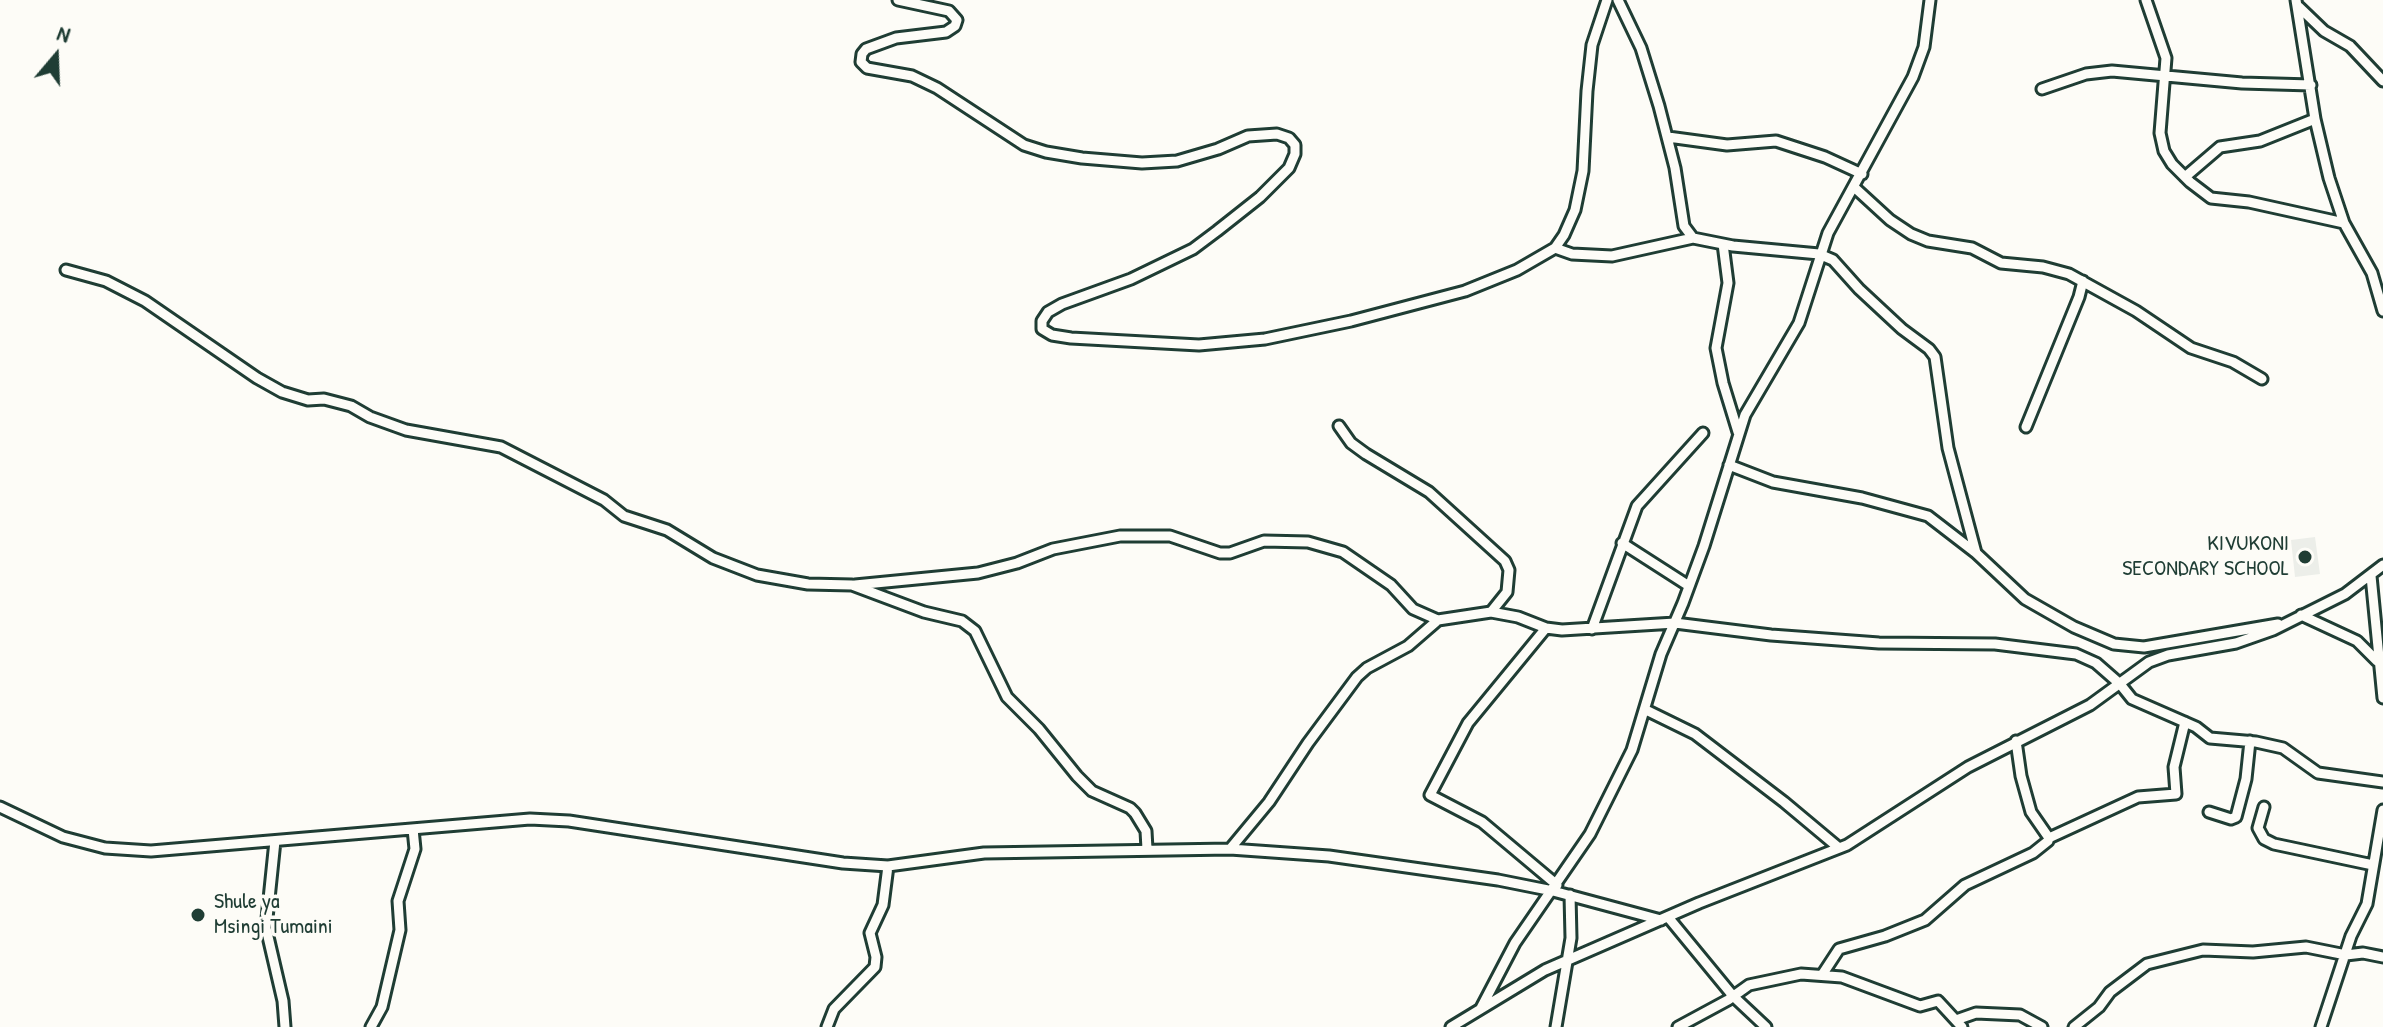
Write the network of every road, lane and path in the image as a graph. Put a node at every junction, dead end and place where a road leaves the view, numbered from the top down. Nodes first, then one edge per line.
1 (898, 0) edge
2 (1607, 0) edge
3 (1618, 0) edge
4 (1930, 0) edge
5 (2146, 0) edge
6 (2297, 2) edge
7 (2165, 78) junction
8 (2383, 81) edge
9 (2311, 85) junction
10 (2042, 89) dead end
11 (2315, 119) junction
12 (1668, 137) junction
13 (1862, 174) junction
14 (2185, 177) junction
15 (1854, 187) junction
16 (2344, 223) junction
17 (1693, 238) junction
18 (1723, 244) junction
19 (1555, 248) junction
20 (1819, 254) junction
21 (66, 270) dead end
22 (2083, 281) junction
23 (2383, 311) edge
24 (2262, 379) dead end
25 (1339, 426) dead end
26 (2026, 427) dead end
27 (1738, 432) junction
28 (1703, 433) dead end
29 (1729, 465) junction
30 (1622, 543) junction
31 (1976, 553) junction
32 (2382, 566) edge
33 (2371, 576) junction
34 (852, 585) junction
35 (1689, 586) junction
36 (1491, 612) junction
37 (2301, 615) junction
38 (1438, 620) junction
39 (2289, 622) junction
40 (1675, 623) junction
41 (1546, 628) junction
42 (1592, 629) junction
43 (2379, 664) junction
44 (2120, 684) junction
45 (2383, 698) edge
46 (1646, 710) junction
47 (2185, 722) junction
48 (2016, 741) junction
49 (2250, 741) junction
50 (2383, 782) edge
51 (0, 807) edge
52 (2264, 807) dead end
53 (2383, 810) edge
54 (2209, 812) dead end
55 (413, 829) junction
56 (2049, 838) junction
57 (275, 841) junction
58 (1839, 848) junction
59 (1147, 849) junction
60 (1230, 849) junction
61 (2376, 859) edge
62 (888, 866) junction
63 (1555, 888) junction
64 (1570, 895) junction
65 (1665, 918) junction
66 (2346, 955) junction
67 (2383, 957) edge
68 (1569, 959) junction
69 (1822, 975) junction
70 (1733, 996) junction
71 (1481, 1008) junction
72 (1959, 1023) edge
73 (285, 1027) edge
74 (371, 1027) edge
75 (827, 1027) edge
76 (1451, 1027) edge
77 (1556, 1027) edge
78 (1678, 1027) edge
79 (1766, 1027) edge
80 (2042, 1027) edge
81 (2074, 1027) edge
82 (2321, 1027) edge

1 - 19 street
2 - 19 street
3 - 12 street
4 - 13 street
5 - 7 street
6 - 8 street
6 - 9 street
7 - 9 street
7 - 10 street
7 - 14 street
9 - 11 street
11 - 14 street
11 - 16 street
12 - 13 street
12 - 17 street
13 - 15 street
14 - 16 street
15 - 20 street
15 - 22 street
16 - 23 street
17 - 18 street
17 - 19 street
18 - 20 street
18 - 27 street
20 - 27 street
20 - 31 street
21 - 34 street
22 - 24 street
22 - 26 street
25 - 36 street
27 - 29 street
28 - 30 street
29 - 31 street
29 - 35 street
30 - 35 street
30 - 42 street
31 - 39 street
32 - 33 street
33 - 37 street
33 - 43 street
34 - 38 street
34 - 59 street
35 - 40 street
36 - 38 street
36 - 41 street
37 - 39 street
37 - 43 street
38 - 60 street
39 - 44 street
40 - 42 street
40 - 44 street
40 - 46 street
41 - 42 street
41 - 63 street
43 - 45 street
44 - 47 street
44 - 48 street
46 - 58 street
46 - 63 street
47 - 49 street
47 - 56 street
48 - 56 street
48 - 58 street
49 - 50 street
49 - 54 street
51 - 57 street
52 - 61 street
53 - 61 street
55 - 57 street
55 - 62 street
55 - 74 street
56 - 69 street
57 - 73 street
58 - 65 street
59 - 60 street
59 - 62 street
60 - 63 street
61 - 66 street
62 - 75 street
63 - 64 street
63 - 71 street
64 - 65 street
64 - 68 street
65 - 68 street
65 - 70 street
66 - 67 street
66 - 81 street
66 - 82 street
68 - 71 street
68 - 77 street
69 - 70 street
69 - 72 street
70 - 78 street
70 - 79 street
71 - 76 street
72 - 80 street

